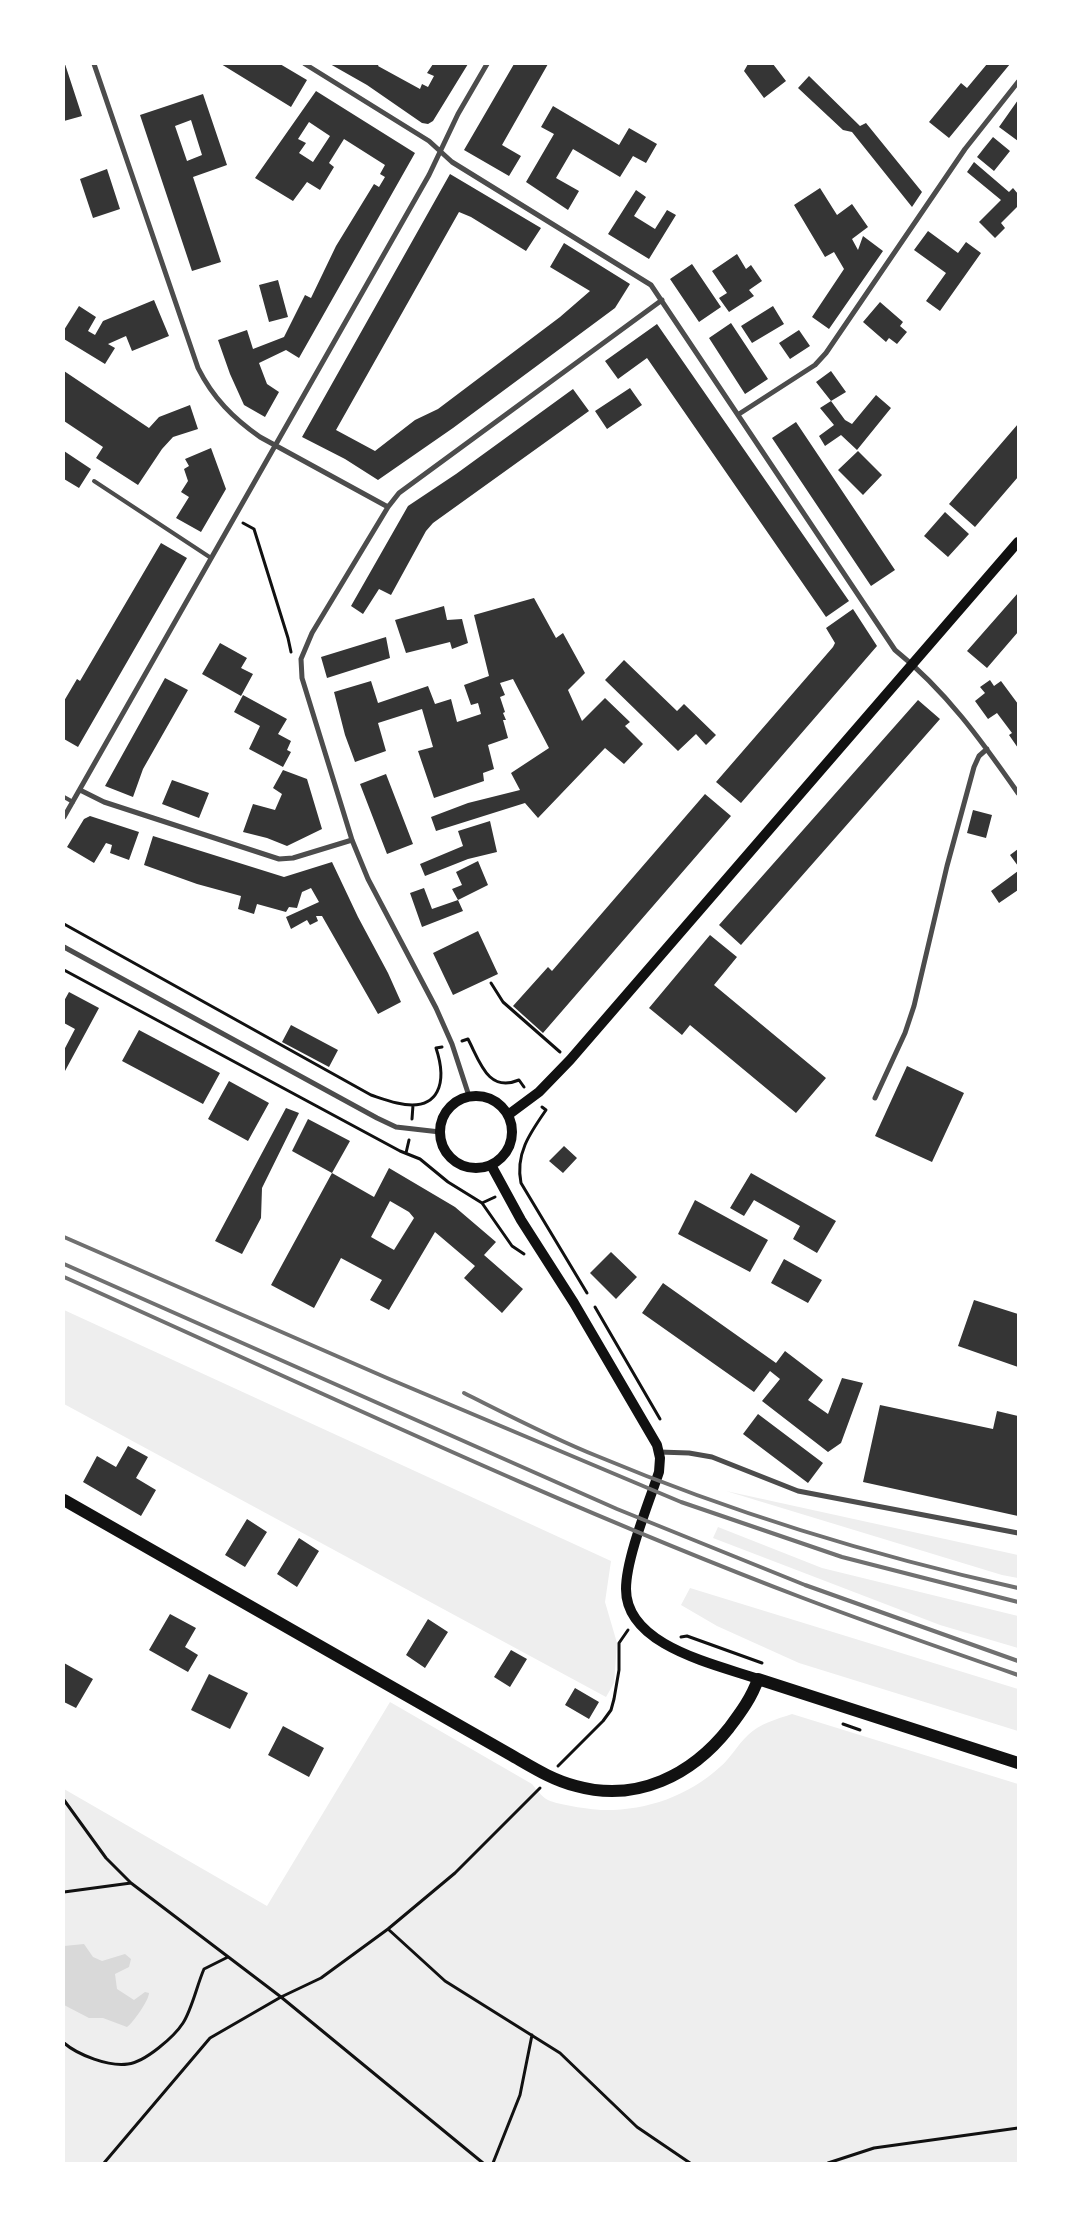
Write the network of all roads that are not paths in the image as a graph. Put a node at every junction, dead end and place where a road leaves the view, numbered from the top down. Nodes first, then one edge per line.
1 (94, 64) edge
2 (305, 64) edge
3 (487, 64) edge
4 (1018, 82) edge
5 (440, 151) junction
6 (662, 300) junction
7 (739, 414) junction
8 (275, 447) junction
9 (94, 481) dead end
10 (388, 507) junction
11 (1018, 542) edge
12 (212, 558) junction
13 (913, 664) junction
14 (987, 749) junction
15 (80, 790) junction
16 (1018, 793) edge
17 (64, 797) edge
18 (73, 802) junction
19 (64, 817) edge
20 (352, 840) junction
21 (64, 947) edge
22 (469, 1096) junction
23 (875, 1098) dead end
24 (508, 1115) junction
25 (440, 1132) junction
26 (491, 1165) junction
27 (659, 1452) junction
28 (64, 1500) edge
29 (1018, 1533) edge
30 (758, 1679) junction
31 (1018, 1763) edge

1 - 8 street
2 - 5 street
3 - 5 street
4 - 7 street
5 - 6 street
5 - 8 street
6 - 7 street
6 - 10 street
7 - 13 street
8 - 10 street
8 - 12 street
9 - 12 lane
10 - 20 street
11 - 13 main road
12 - 15 street
13 - 14 street
13 - 24 main road
14 - 16 street
14 - 23 street
15 - 18 street
15 - 20 street
17 - 18 lane
18 - 19 street
20 - 22 street
21 - 25 street
22 - 24 main road
22 - 25 main road
24 - 26 main road
25 - 26 main road
26 - 27 main road
27 - 29 street
27 - 30 main road
28 - 30 main road
30 - 31 main road

